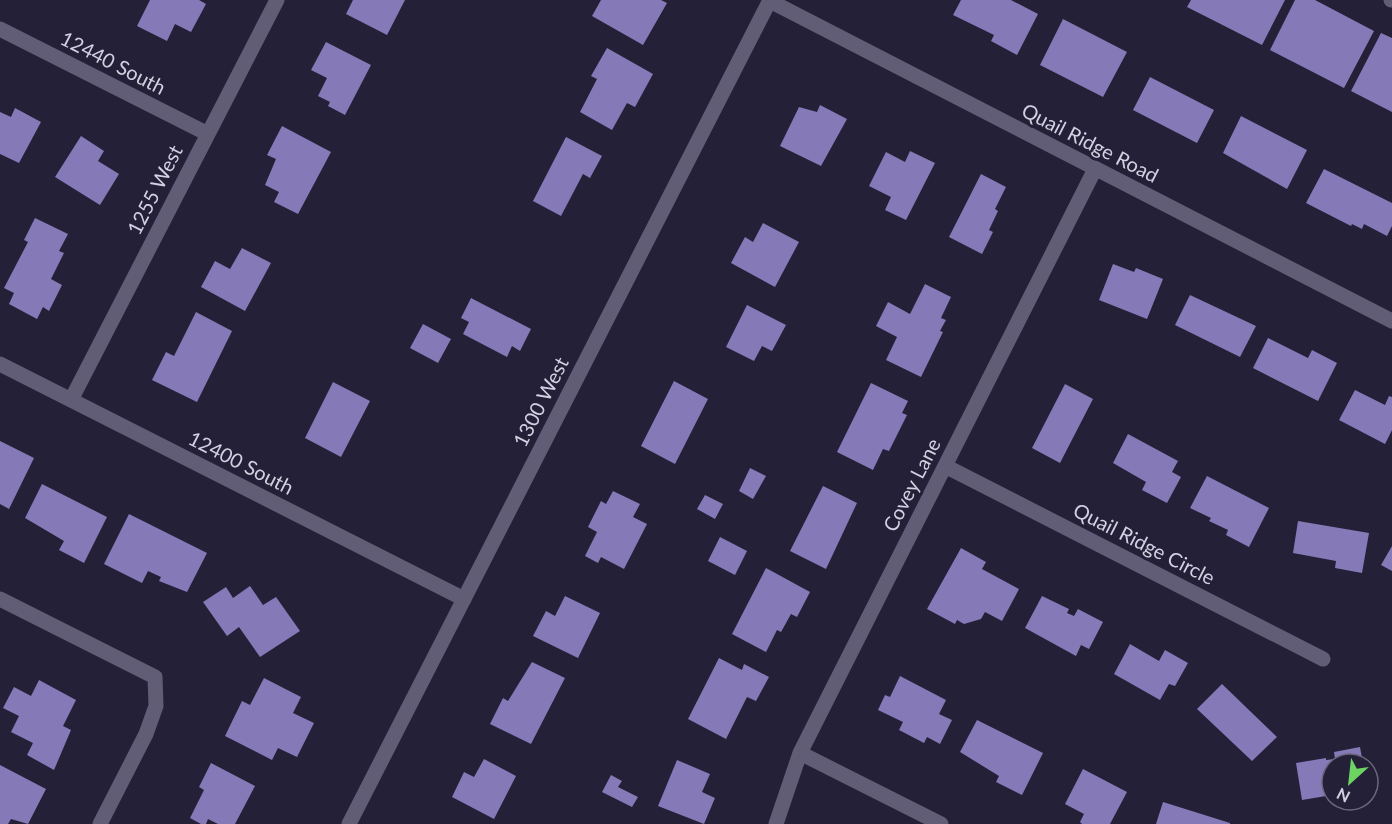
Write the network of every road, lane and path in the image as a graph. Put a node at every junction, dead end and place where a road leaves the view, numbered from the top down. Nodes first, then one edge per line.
1 (277, 0) edge
2 (770, 1) edge
3 (0, 29) edge
4 (208, 134) junction
5 (1095, 169) junction
6 (1392, 321) edge
7 (0, 364) edge
8 (71, 400) junction
9 (945, 466) junction
10 (0, 599) edge
11 (464, 599) junction
12 (1323, 659) dead end
13 (800, 753) junction
14 (100, 824) edge
15 (349, 824) edge
16 (776, 824) edge
17 (941, 824) edge

1 - 4 street, 1255 West
2 - 5 street, Quail Ridge Road
2 - 11 street, 1300 West
3 - 4 street, 12440 South
4 - 8 street, 1255 West
5 - 6 street, Quail Ridge Road
5 - 9 street, Covey Lane
7 - 8 street, 12400 South
8 - 11 street, 12400 South
9 - 12 street, Quail Ridge Circle
9 - 13 street, Covey Lane
10 - 14 street
11 - 15 street, 1300 West
13 - 16 street, Covey Lane
13 - 17 street

